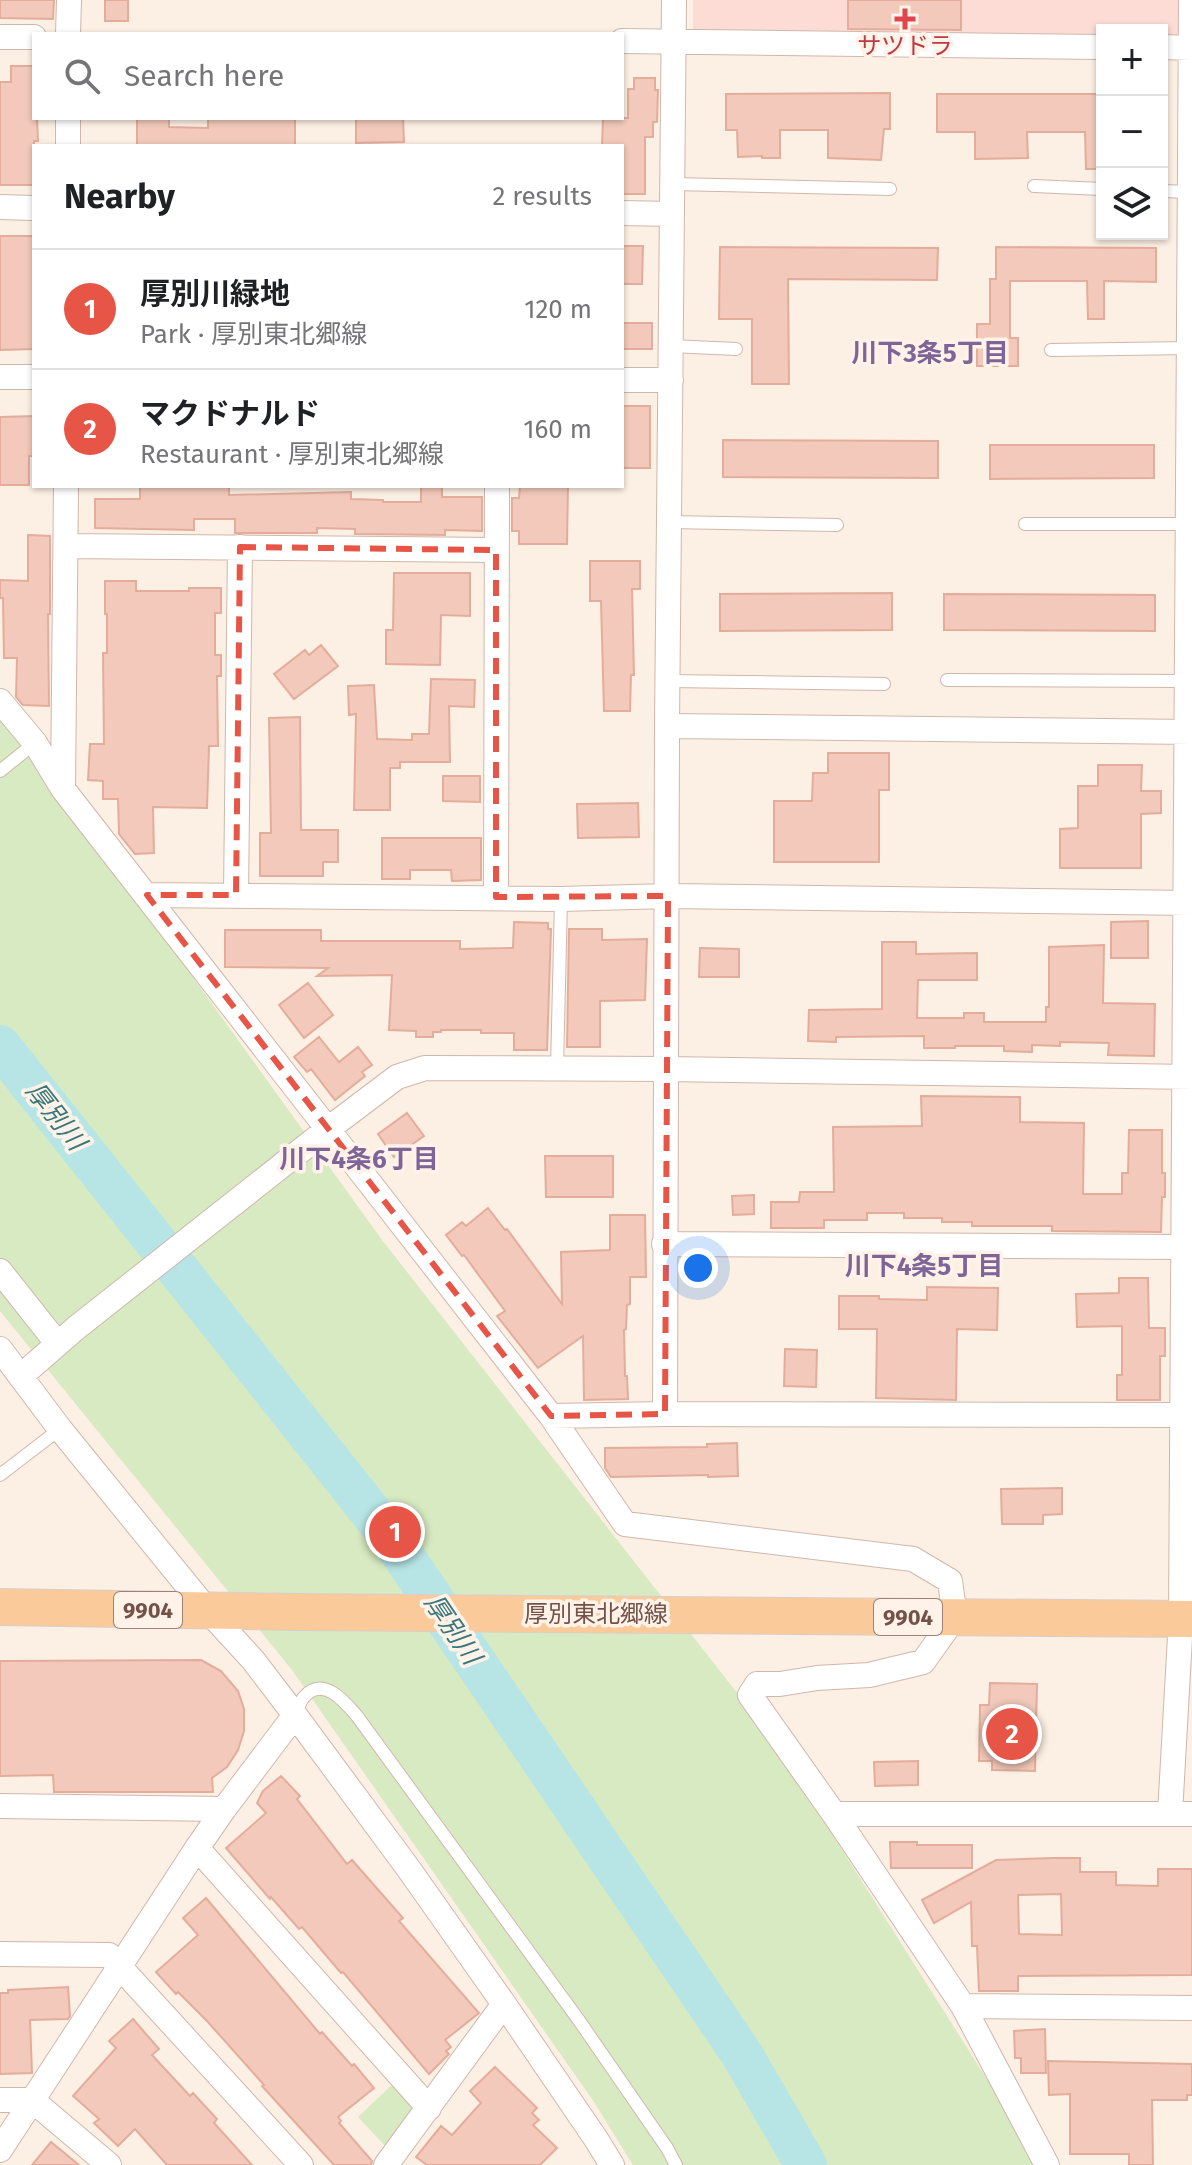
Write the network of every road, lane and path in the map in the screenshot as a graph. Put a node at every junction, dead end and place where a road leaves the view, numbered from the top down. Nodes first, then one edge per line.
1 (69, 0) edge
2 (674, 0) edge
3 (1191, 0) edge
4 (68, 32) edge
5 (0, 37) edge
6 (32, 37) edge
7 (624, 41) edge
8 (674, 42) junction
9 (1096, 47) edge
10 (1168, 47) edge
11 (1191, 48) edge
12 (68, 120) edge
13 (68, 144) edge
14 (673, 184) junction
15 (1034, 186) dead end
16 (890, 189) dead end
17 (1096, 189) edge
18 (1168, 191) edge
19 (1190, 192) junction
20 (0, 207) edge
21 (32, 208) edge
22 (624, 213) edge
23 (672, 214) junction
24 (1191, 220) edge
25 (671, 346) junction
26 (1189, 348) junction
27 (736, 349) dead end
28 (1051, 350) dead end
29 (0, 377) edge
30 (32, 377) edge
31 (624, 380) edge
32 (671, 380) junction
33 (66, 488) edge
34 (497, 488) edge
35 (669, 522) junction
36 (1025, 524) dead end
37 (1188, 524) junction
38 (837, 525) dead end
39 (66, 546) junction
40 (240, 547) junction
41 (496, 550) junction
42 (1190, 559) edge
43 (947, 680) dead end
44 (668, 681) junction
45 (1187, 681) junction
46 (884, 684) dead end
47 (0, 701) edge
48 (667, 726) junction
49 (1189, 732) edge
50 (35, 743) junction
51 (0, 771) edge
52 (63, 789) junction
53 (147, 895) junction
54 (236, 895) junction
55 (668, 896) junction
56 (496, 897) junction
57 (561, 899) junction
58 (1188, 903) edge
59 (557, 1069) junction
60 (666, 1069) junction
61 (1188, 1077) edge
62 (328, 1129) junction
63 (664, 1244) junction
64 (1183, 1247) junction
65 (0, 1271) edge
66 (66, 1336) junction
67 (0, 1349) edge
68 (21, 1376) junction
69 (665, 1414) junction
70 (1187, 1415) edge
71 (551, 1416) junction
72 (60, 1429) junction
73 (0, 1475) edge
74 (0, 1607) edge
75 (208, 1611) junction
76 (955, 1617) junction
77 (1186, 1619) edge
78 (295, 1715) junction
79 (0, 1806) edge
80 (224, 1809) junction
81 (834, 1814) junction
82 (1181, 1814) edge
83 (197, 1848) junction
84 (0, 1954) edge
85 (119, 1967) junction
86 (504, 2004) junction
87 (963, 2006) junction
88 (1192, 2008) edge
89 (0, 2100) edge
90 (32, 2100) junction
91 (429, 2108) junction
92 (0, 2150) edge
93 (109, 2165) edge
94 (301, 2165) edge
95 (386, 2165) edge
96 (612, 2165) edge
97 (676, 2165) edge
98 (1047, 2165) edge

1 - 4 street
2 - 8 street
3 - 11 street
5 - 6 street
7 - 8 street
8 - 9 street
8 - 14 street
10 - 11 street
11 - 19 street
12 - 13 street
14 - 16 lane
14 - 23 street
15 - 17 lane
18 - 19 lane
19 - 24 street
20 - 21 street
22 - 23 street
23 - 25 street
24 - 26 street
25 - 27 lane
25 - 32 street
26 - 28 lane
26 - 37 street
29 - 30 street
31 - 32 street
32 - 35 street
33 - 39 street
34 - 41 street
35 - 38 lane
35 - 44 street
36 - 37 lane
37 - 42 street
39 - 40 street
39 - 52 street
40 - 41 street
40 - 54 street
41 - 56 street
42 - 45 street
43 - 45 lane
44 - 46 lane
44 - 48 street
45 - 49 street
47 - 50 street
48 - 49 street
48 - 55 street
49 - 58 street
50 - 51 lane
50 - 52 street
52 - 53 street
53 - 54 street
53 - 62 street
54 - 56 street
55 - 57 street
55 - 58 street
55 - 60 street
56 - 57 street
57 - 59 lane
58 - 61 street
59 - 60 street
59 - 62 street
60 - 61 street
60 - 63 street
61 - 64 street
62 - 66 street
62 - 71 street
63 - 64 street
63 - 69 street
64 - 70 street
65 - 66 street
66 - 68 street
67 - 68 street
68 - 72 street
69 - 70 street
69 - 71 street
70 - 77 street
71 - 76 street
72 - 73 lane
72 - 75 street
74 - 75 main road, 厚別東北郷線 / 9904
75 - 76 main road, 厚別東北郷線 / 9904
75 - 78 street
76 - 77 main road, 厚別東北郷線 / 9904
76 - 81 street
77 - 82 street
78 - 80 street
78 - 86 street
78 - 97 lane
79 - 80 street
80 - 83 street
81 - 82 street
81 - 87 street
83 - 85 street
83 - 91 street
84 - 85 street
85 - 90 street
85 - 94 street
86 - 91 street
86 - 96 street
87 - 88 street
87 - 98 street
89 - 90 street
90 - 92 street
90 - 93 street
91 - 95 street

